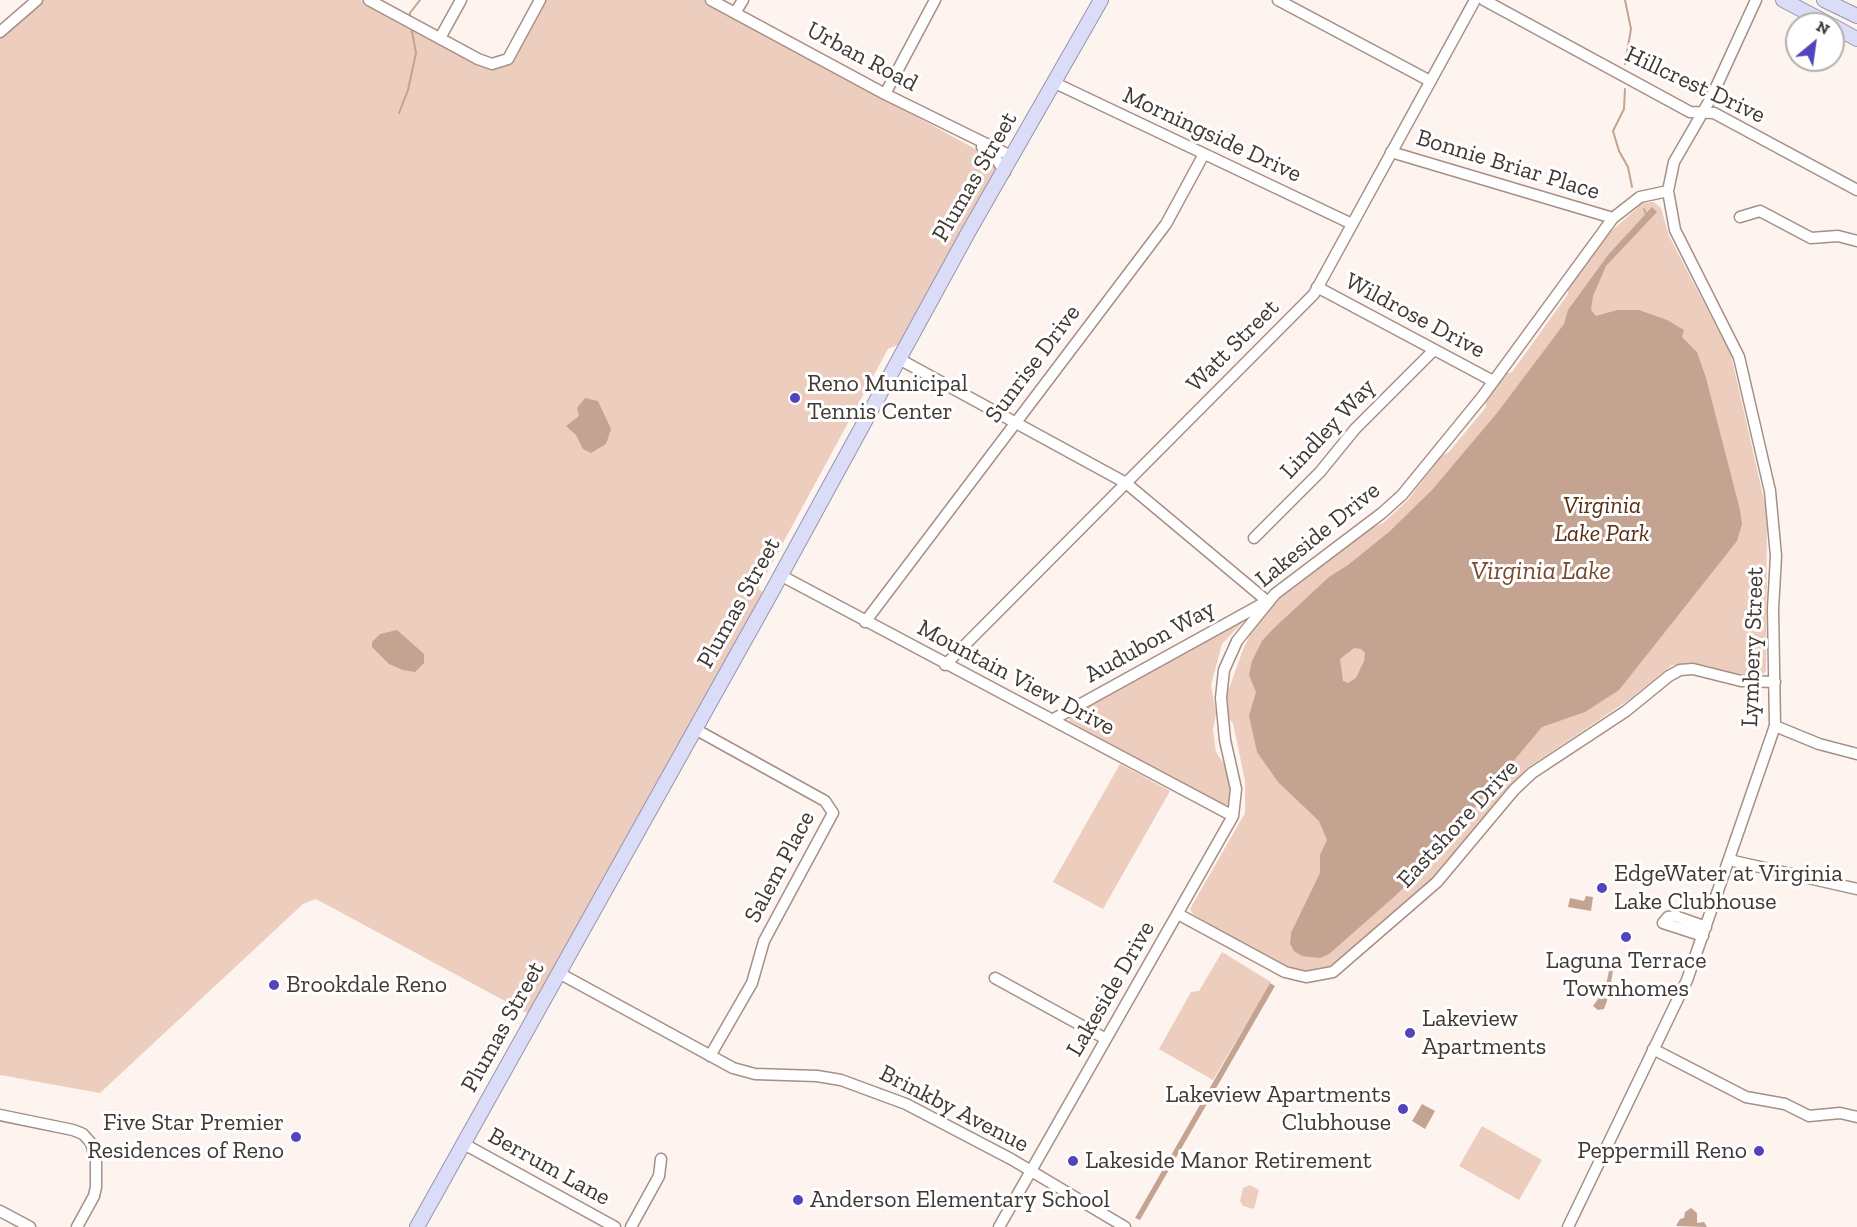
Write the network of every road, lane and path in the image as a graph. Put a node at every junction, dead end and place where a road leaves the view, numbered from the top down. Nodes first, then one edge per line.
1 (37, 0) edge
2 (369, 0) edge
3 (461, 0) edge
4 (540, 0) edge
5 (711, 0) edge
6 (742, 0) edge
7 (935, 0) edge
8 (1101, 0) edge
9 (1278, 0) edge
10 (1474, 0) edge
11 (1484, 0) edge
12 (1756, 0) edge
13 (1783, 0) edge
14 (1824, 0) edge
15 (1806, 12) edge
16 (735, 13) junction
17 (1857, 16) edge
18 (0, 32) edge
19 (440, 38) junction
20 (1430, 81) junction
21 (1055, 83) junction
22 (885, 94) junction
23 (1703, 112) junction
24 (962, 133) junction
25 (1391, 152) junction
26 (1204, 154) junction
27 (1013, 157) junction
28 (1005, 172) junction
29 (1857, 190) edge
30 (1668, 191) junction
31 (1613, 218) junction
32 (1740, 218) dead end
33 (1352, 224) junction
34 (1857, 241) edge
35 (1317, 287) junction
36 (1434, 350) junction
37 (899, 359) junction
38 (1493, 381) junction
39 (1015, 423) junction
40 (1126, 483) junction
41 (1254, 538) dead end
42 (780, 575) junction
43 (1267, 601) junction
44 (865, 622) junction
45 (945, 665) junction
46 (1775, 682) junction
47 (1052, 720) junction
48 (1774, 726) junction
49 (695, 729) junction
50 (1857, 754) edge
51 (1233, 816) junction
52 (1729, 860) junction
53 (1857, 889) edge
54 (1178, 914) junction
55 (559, 973) junction
56 (995, 978) dead end
57 (1106, 1039) junction
58 (1653, 1049) junction
59 (710, 1056) junction
60 (0, 1115) edge
61 (1857, 1117) edge
62 (464, 1144) junction
63 (661, 1159) dead end
64 (1031, 1171) junction
65 (0, 1211) edge
66 (30, 1227) edge
67 (77, 1227) edge
68 (417, 1227) edge
69 (615, 1227) edge
70 (631, 1227) edge
71 (999, 1227) edge
72 (1125, 1227) edge
73 (1568, 1227) edge

1 - 18 street
2 - 19 street
3 - 19 street
4 - 19 street
5 - 16 street, Urban Road
6 - 16 street
7 - 22 street
8 - 21 main road, Plumas Street
9 - 20 street
10 - 20 street, Watt Street
11 - 23 street, Hillcrest Drive
12 - 23 street
13 - 15 main road
14 - 17 main road
16 - 22 street, Urban Road
20 - 25 street, Watt Street
21 - 26 street, Morningside Drive
21 - 27 main road, Plumas Street
22 - 24 street, Urban Road
23 - 29 street, Hillcrest Drive
23 - 30 street
24 - 27 street, Urban Road
24 - 28 street, Urban Road
25 - 31 street, Bonnie Briar Place
25 - 33 street, Watt Street
26 - 33 street, Morningside Drive
26 - 39 street, Sunrise Drive
27 - 28 main road, Plumas Street
28 - 37 main road, Plumas Street
30 - 31 street, Lakeside Drive
30 - 46 street, Lymbery Street
31 - 38 street, Lakeside Drive
32 - 34 street
33 - 35 street, Watt Street
35 - 36 street, Wildrose Drive
35 - 40 street, Watt Street
36 - 38 street, Wildrose Drive
36 - 41 street, Lindley Way
37 - 39 street
37 - 42 main road, Plumas Street
38 - 43 street, Lakeside Drive
39 - 40 street
39 - 44 street, Sunrise Drive
40 - 43 street
40 - 45 street, Watt Street
42 - 44 street, Mountain View Drive
42 - 49 main road, Plumas Street
43 - 47 street, Audubon Way
43 - 51 street, Lakeside Drive
44 - 45 street, Mountain View Drive
45 - 47 street, Mountain View Drive
46 - 48 street, Lymbery Street
46 - 54 street, Eastshore Drive
47 - 51 street, Mountain View Drive
48 - 50 street
48 - 52 street, Lymbery Street
49 - 55 main road, Plumas Street
49 - 59 street, Salem Place
51 - 54 street, Lakeside Drive
52 - 53 street
52 - 58 street, Lymbery Street
54 - 57 street, Lakeside Drive
55 - 59 street, Brinkby Avenue
55 - 62 main road, Plumas Street
56 - 57 street
57 - 64 street, Lakeside Drive
58 - 61 street
58 - 73 street, Lymbery Street
59 - 64 street, Brinkby Avenue
60 - 67 street
62 - 68 main road, Plumas Street
62 - 69 street, Berrum Lane
63 - 70 street
64 - 71 street, Lakeside Drive
64 - 72 street, Brinkby Avenue
65 - 66 street

